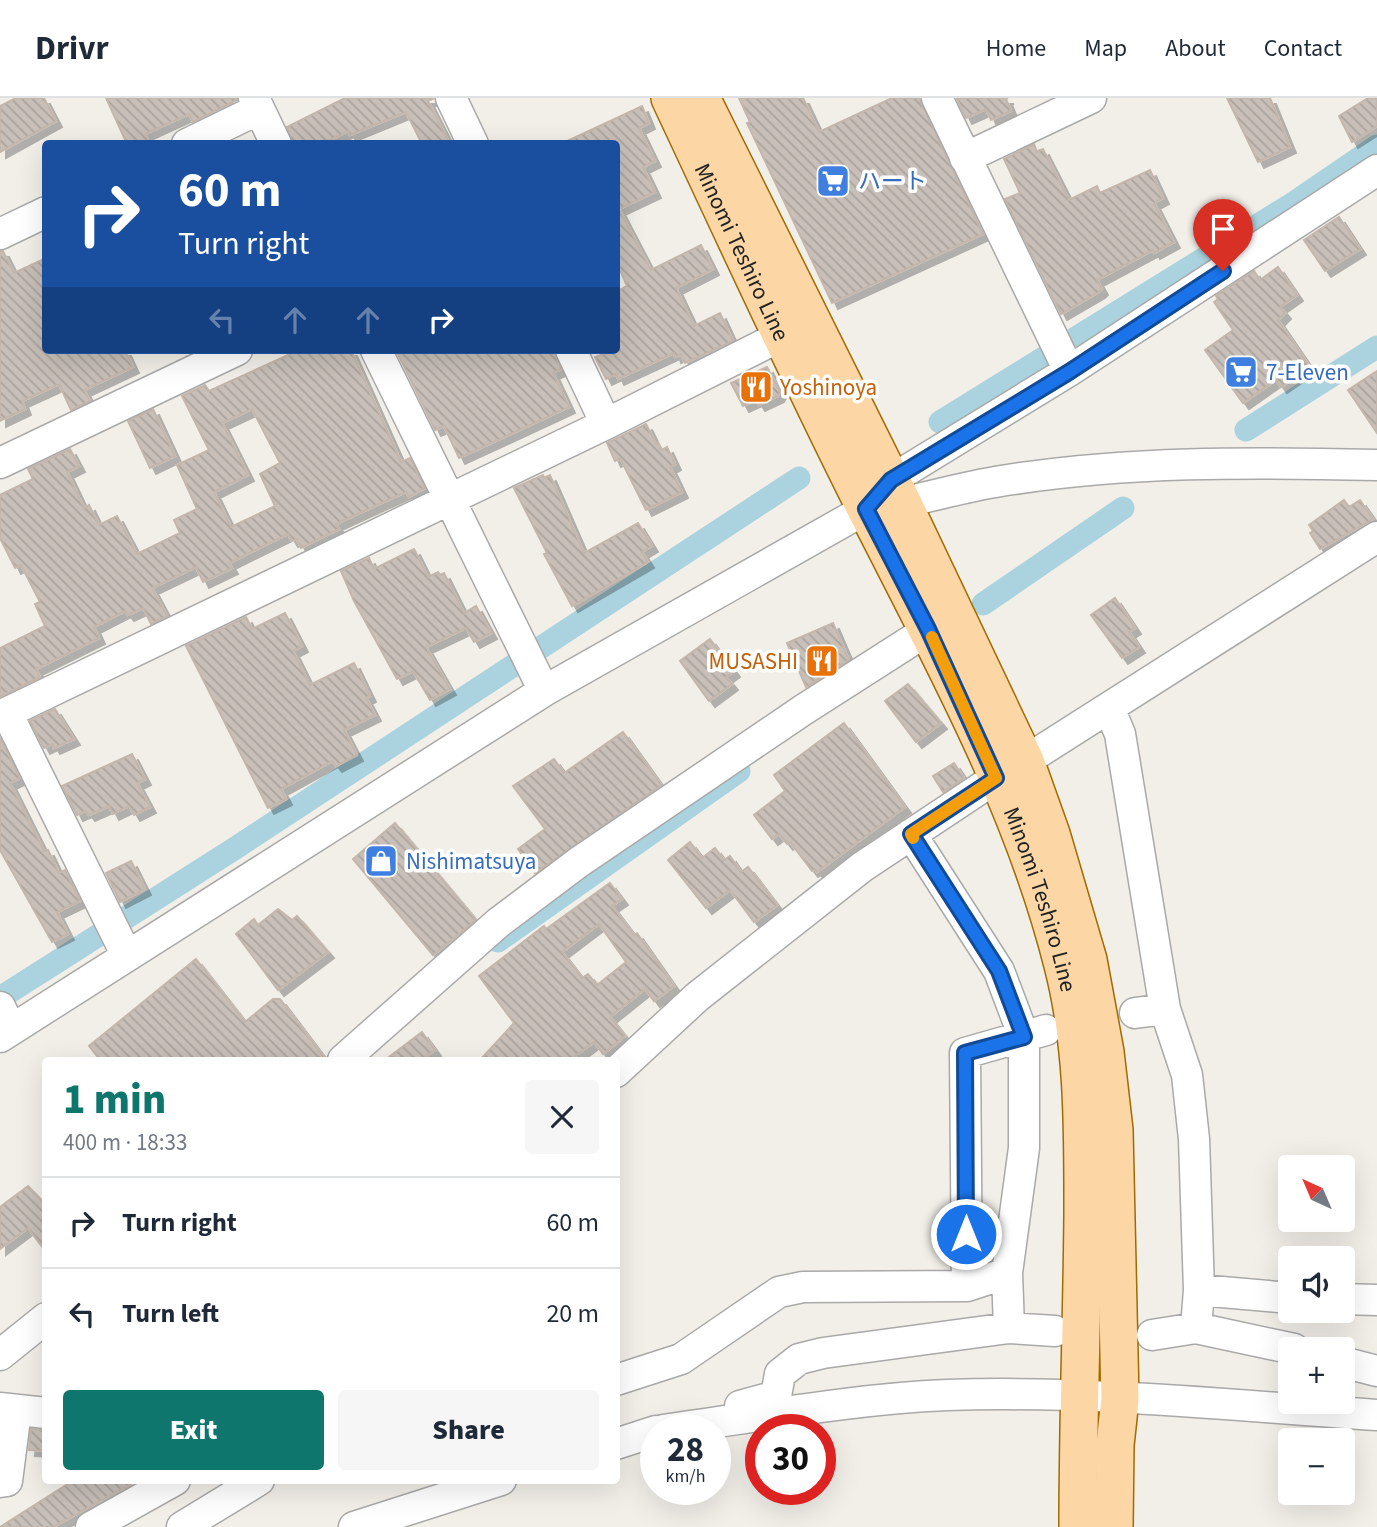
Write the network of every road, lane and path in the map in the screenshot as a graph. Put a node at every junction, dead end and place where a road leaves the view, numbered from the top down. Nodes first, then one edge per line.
1 (451, 98) edge
2 (670, 98) edge
3 (701, 98) edge
4 (937, 98) edge
5 (1091, 98) edge
6 (256, 103) edge
7 (194, 140) edge
8 (274, 140) edge
9 (471, 140) edge
10 (965, 158) junction
11 (1377, 170) edge
12 (42, 214) edge
13 (0, 234) edge
14 (781, 336) junction
15 (229, 354) edge
16 (378, 354) edge
17 (573, 354) edge
18 (1069, 372) junction
19 (606, 424) junction
20 (0, 463) edge
21 (1377, 465) edge
22 (897, 492) junction
23 (449, 498) junction
24 (866, 509) junction
25 (1377, 537) edge
26 (928, 629) junction
27 (544, 691) junction
28 (1110, 710) junction
29 (4, 714) edge
30 (1011, 769) junction
31 (911, 834) junction
32 (127, 956) junction
33 (1165, 1009) junction
34 (1135, 1013) dead end
35 (4, 1024) edge
36 (1035, 1033) junction
37 (346, 1057) edge
38 (620, 1068) edge
39 (1007, 1273) junction
40 (967, 1286) junction
41 (1199, 1290) junction
42 (1278, 1297) edge
43 (1355, 1299) edge
44 (1377, 1300) edge
45 (42, 1321) edge
46 (1009, 1328) junction
47 (1196, 1328) junction
48 (1055, 1331) dead end
49 (1152, 1335) dead end
50 (1278, 1346) edge
51 (0, 1355) edge
52 (1355, 1365) edge
53 (1377, 1371) edge
54 (620, 1379) edge
55 (1082, 1398) junction
56 (1120, 1399) junction
57 (8, 1409) edge
58 (42, 1413) edge
59 (714, 1414) edge
60 (1377, 1415) edge
61 (731, 1420) edge
62 (640, 1436) edge
63 (620, 1443) edge
64 (0, 1482) edge
65 (168, 1484) edge
66 (252, 1484) edge
67 (489, 1484) edge
68 (91, 1527) edge
69 (182, 1527) edge
70 (354, 1527) edge
71 (1078, 1527) edge
72 (1115, 1527) edge

1 - 9 street
2 - 14 main road, Minomi Teshiro Line
3 - 22 main road, Minomi Teshiro Line
4 - 10 street
5 - 10 street
6 - 7 street
6 - 8 street
10 - 18 street
11 - 18 street
12 - 13 street
14 - 19 street
14 - 24 main road, Minomi Teshiro Line
15 - 20 street
16 - 23 street
17 - 19 street
18 - 22 street
19 - 23 street
21 - 22 street
22 - 24 street
22 - 30 main road, Minomi Teshiro Line
23 - 27 street
23 - 29 street
24 - 26 main road, Minomi Teshiro Line
24 - 27 street
25 - 28 street
26 - 30 main road, Minomi Teshiro Line
26 - 37 street
27 - 32 street
28 - 30 street
28 - 33 street
29 - 32 street
30 - 31 street
30 - 55 main road, Minomi Teshiro Line
30 - 56 main road, Minomi Teshiro Line
31 - 36 street
31 - 38 street
32 - 35 street
33 - 34 street
33 - 41 street
36 - 39 street
36 - 40 street
39 - 40 street
39 - 46 street
40 - 54 street
41 - 42 street
41 - 47 street
43 - 44 street
45 - 51 street
46 - 48 street
46 - 59 street
47 - 49 street
47 - 50 street
52 - 53 street
55 - 56 street
55 - 61 street
55 - 71 main road, Minomi Teshiro Line
56 - 60 street
56 - 72 main road, Minomi Teshiro Line
57 - 58 street
57 - 64 street
62 - 63 street
65 - 68 street
66 - 69 street
67 - 70 street

